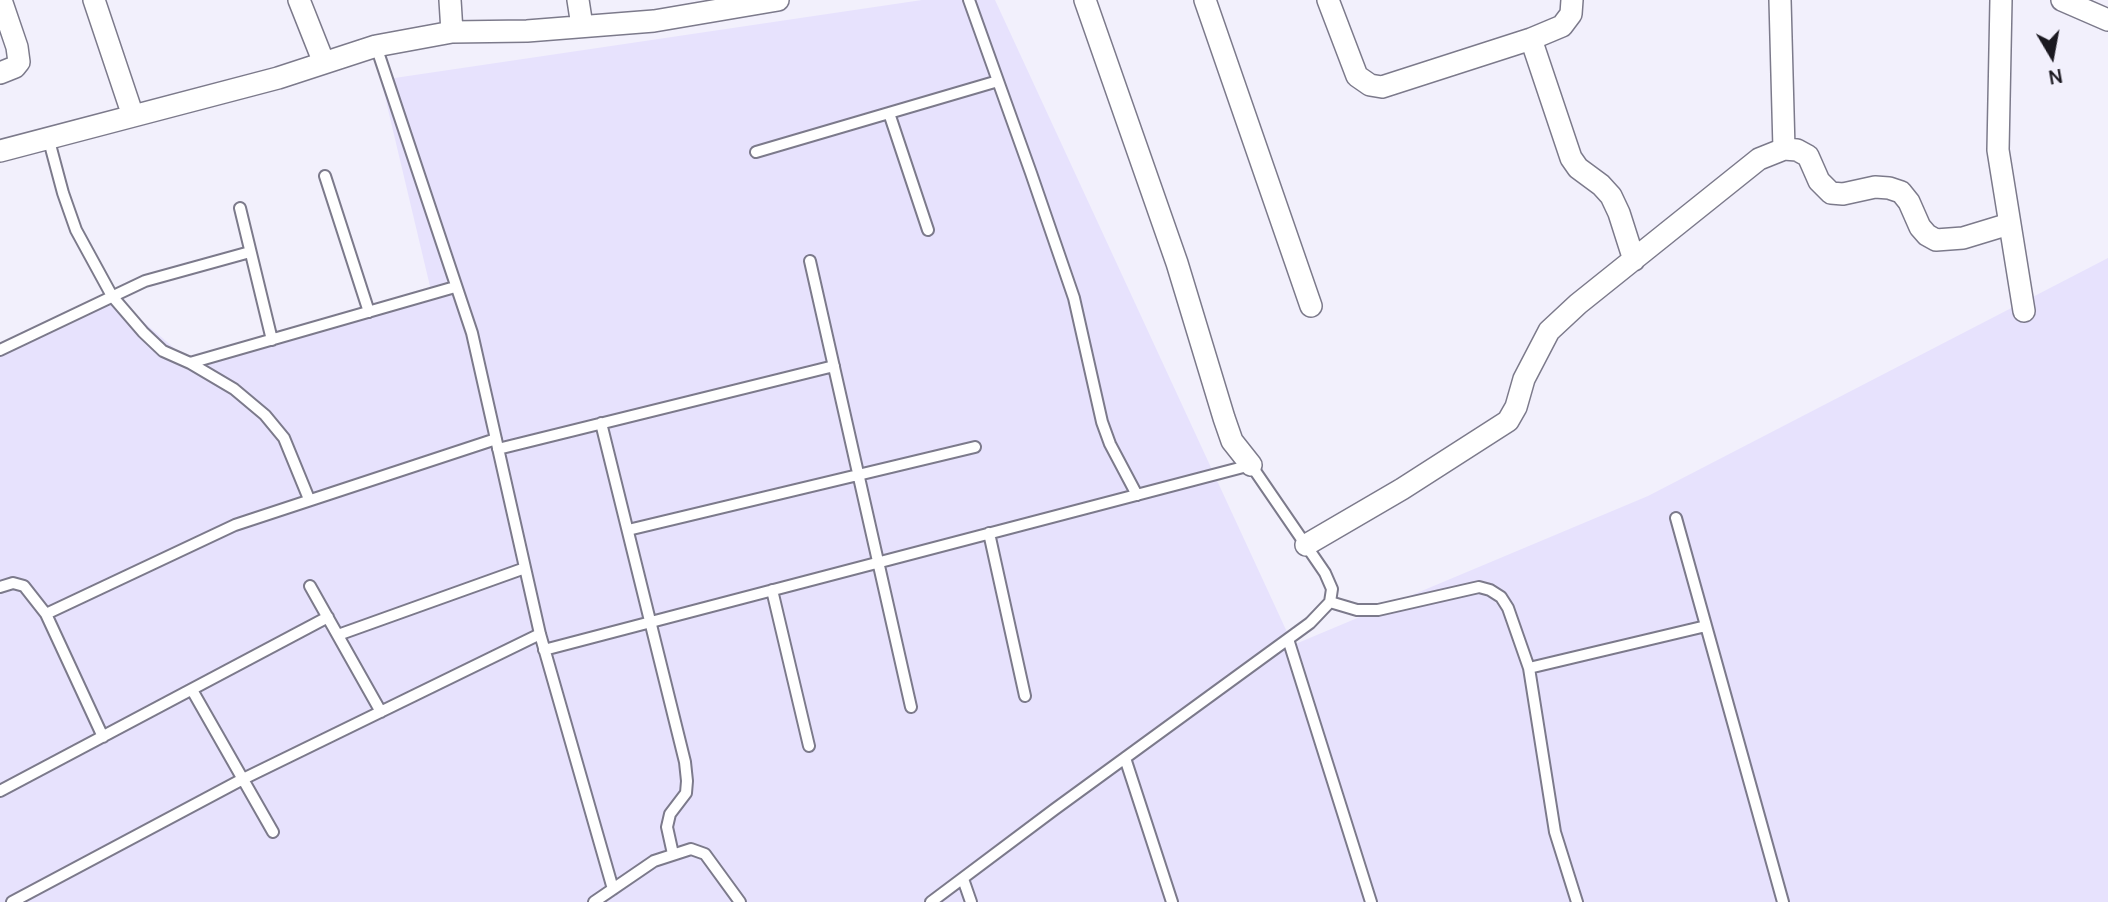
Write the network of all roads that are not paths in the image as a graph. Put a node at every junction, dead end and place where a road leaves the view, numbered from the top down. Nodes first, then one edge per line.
1 (1, 0) edge
2 (94, 0) edge
3 (299, 0) edge
4 (450, 0) edge
5 (578, 0) edge
6 (778, 0) edge
7 (969, 0) edge
8 (1085, 0) edge
9 (1205, 0) edge
10 (1328, 0) edge
11 (1572, 0) edge
12 (1780, 0) edge
13 (2001, 0) edge
14 (2062, 0) edge
15 (2108, 20) edge
16 (582, 26) junction
17 (453, 32) junction
18 (1531, 39) junction
19 (376, 46) junction
20 (324, 63) junction
21 (0, 74) edge
22 (998, 81) junction
23 (889, 113) junction
24 (133, 116) junction
25 (48, 137) junction
26 (1784, 149) junction
27 (0, 151) edge
28 (756, 152) dead end
29 (325, 176) dead end
30 (240, 208) dead end
31 (2009, 224) junction
32 (928, 230) dead end
33 (250, 251) junction
34 (1634, 260) junction
35 (810, 261) dead end
36 (456, 287) junction
37 (112, 296) junction
38 (1311, 306) dead end
39 (2024, 311) dead end
40 (369, 312) junction
41 (272, 340) junction
42 (0, 350) edge
43 (190, 363) junction
44 (834, 366) junction
45 (601, 423) junction
46 (497, 444) junction
47 (975, 447) dead end
48 (1251, 465) junction
49 (858, 475) junction
50 (1137, 495) junction
51 (309, 499) junction
52 (1675, 518) dead end
53 (628, 530) junction
54 (989, 533) junction
55 (1306, 545) junction
56 (877, 562) junction
57 (525, 568) junction
58 (310, 586) dead end
59 (0, 587) edge
60 (772, 590) junction
61 (1330, 602) junction
62 (46, 614) junction
63 (328, 617) junction
64 (651, 622) junction
65 (1706, 626) junction
66 (540, 634) junction
67 (338, 635) junction
68 (1288, 639) junction
69 (544, 650) junction
70 (1529, 668) junction
71 (192, 690) junction
72 (1025, 696) dead end
73 (911, 707) dead end
74 (381, 712) junction
75 (103, 737) junction
76 (808, 746) dead end
77 (1125, 758) junction
78 (242, 779) junction
79 (0, 791) edge
80 (273, 832) dead end
81 (673, 854) junction
82 (963, 879) junction
83 (613, 888) junction
84 (12, 902) edge
85 (594, 902) edge
86 (740, 902) edge
87 (931, 902) edge
88 (971, 902) edge
89 (1172, 902) edge
90 (1371, 902) edge
91 (1577, 902) edge
92 (1783, 902) edge

1 - 21 street
2 - 24 street
3 - 20 street
4 - 17 street
5 - 16 street
6 - 16 street
7 - 22 lane
8 - 48 street
9 - 38 street
10 - 18 street
11 - 18 street
12 - 26 street
13 - 31 street
14 - 15 street
16 - 17 street
17 - 19 street
18 - 34 street
19 - 20 street
19 - 36 lane
20 - 24 street
22 - 23 lane
22 - 50 lane
23 - 28 lane
23 - 32 lane
24 - 25 street
25 - 27 street
25 - 37 lane
26 - 31 street
26 - 34 street
29 - 40 lane
30 - 33 lane
31 - 39 street
33 - 37 lane
33 - 41 lane
34 - 55 street
35 - 44 lane
36 - 40 lane
36 - 46 lane
37 - 42 lane
37 - 43 lane
40 - 41 lane
41 - 43 lane
43 - 51 lane
44 - 45 lane
44 - 49 lane
45 - 46 lane
45 - 53 lane
46 - 51 lane
46 - 57 lane
47 - 49 lane
48 - 50 lane
48 - 55 lane
49 - 53 lane
49 - 56 lane
50 - 54 lane
51 - 62 lane
52 - 65 lane
53 - 64 lane
54 - 56 lane
54 - 72 lane
55 - 61 lane
56 - 60 lane
56 - 73 lane
57 - 66 lane
57 - 67 lane
58 - 63 lane
59 - 62 lane
60 - 64 lane
60 - 76 lane
61 - 68 lane
61 - 70 lane
62 - 75 lane
63 - 67 lane
63 - 71 lane
64 - 69 lane
64 - 81 lane
65 - 70 lane
65 - 92 lane
66 - 69 lane
66 - 74 lane
67 - 74 lane
68 - 77 lane
68 - 90 lane
69 - 83 lane
70 - 91 lane
71 - 75 lane
71 - 78 lane
74 - 78 lane
75 - 79 lane
77 - 82 lane
77 - 89 lane
78 - 80 lane
78 - 84 lane
81 - 83 lane
81 - 86 lane
82 - 87 lane
82 - 88 lane
83 - 85 lane

